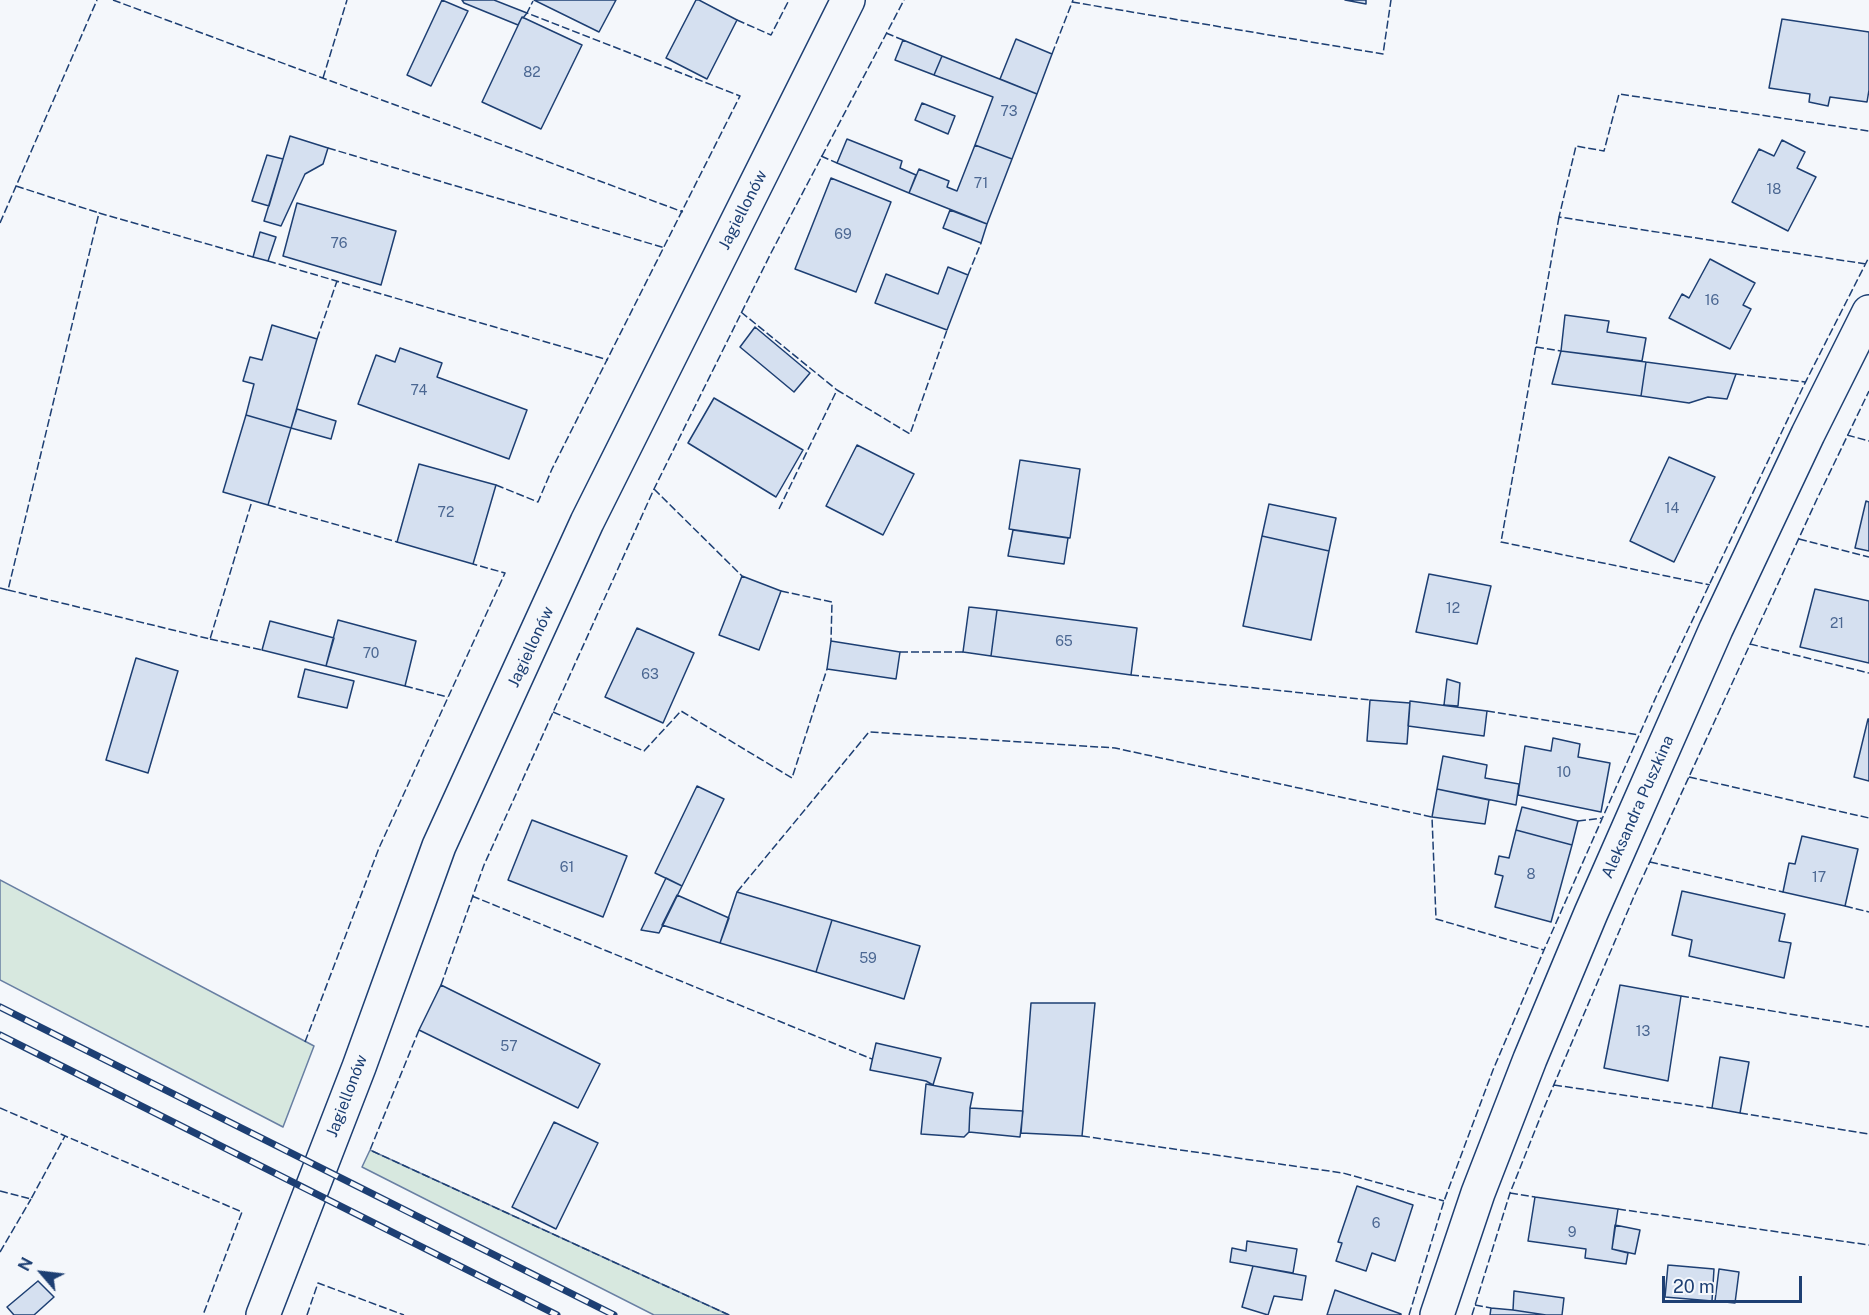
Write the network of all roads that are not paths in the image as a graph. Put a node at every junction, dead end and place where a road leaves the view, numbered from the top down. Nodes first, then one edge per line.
1 (848, 0) edge
2 (1869, 312) edge
3 (263, 1315) edge
4 (1437, 1315) edge

1 - 3 street, Jagiellonów
2 - 4 street, Aleksandra Puszkina

